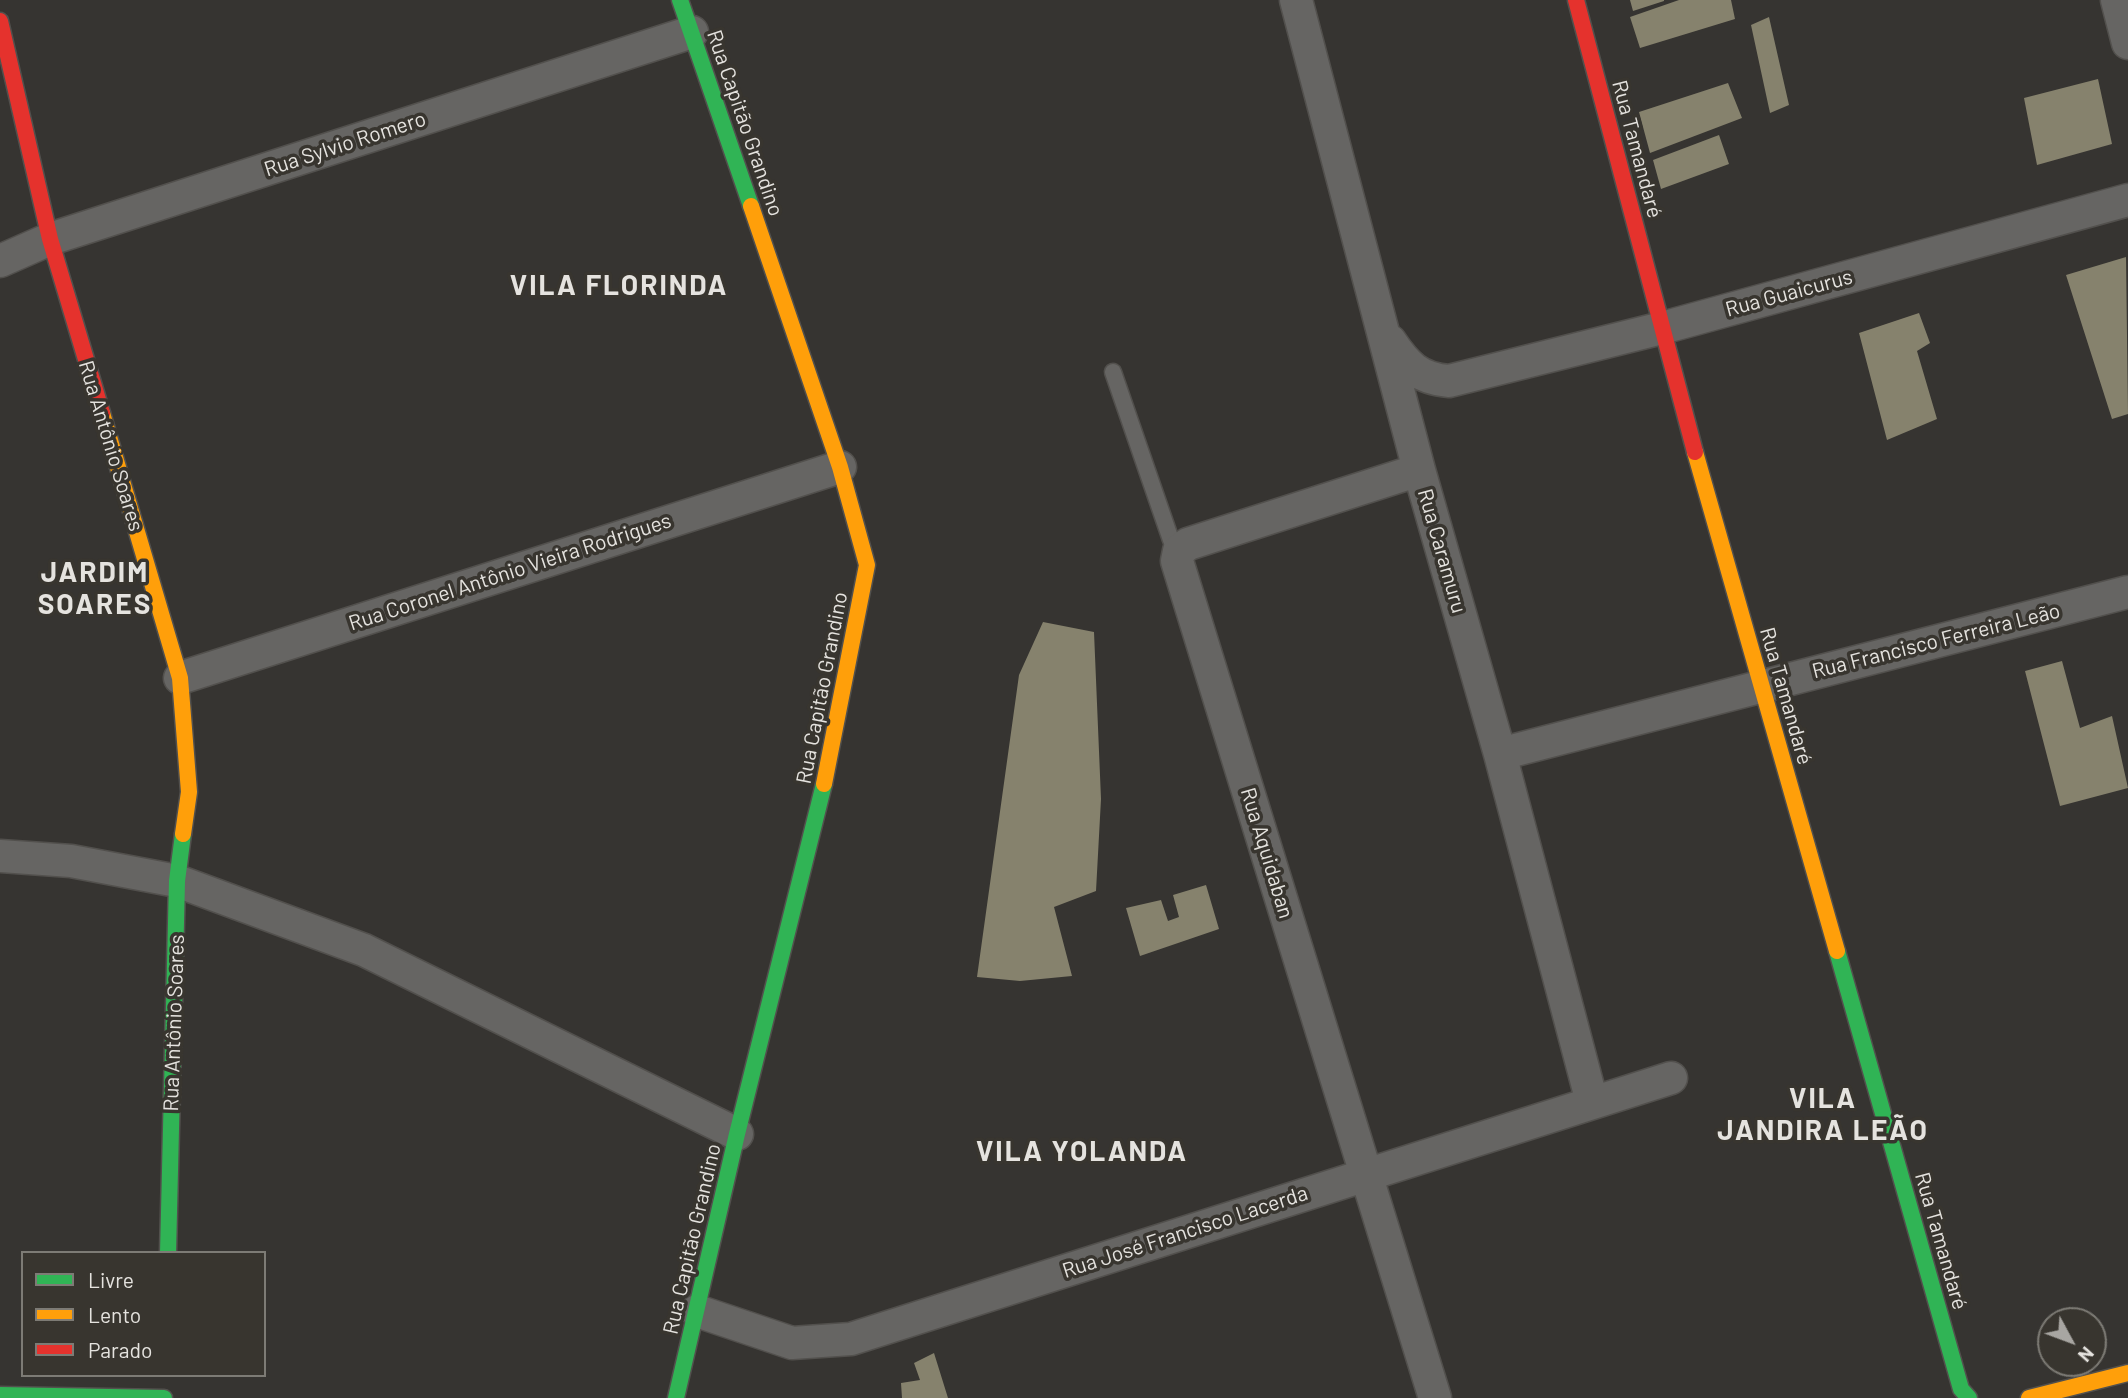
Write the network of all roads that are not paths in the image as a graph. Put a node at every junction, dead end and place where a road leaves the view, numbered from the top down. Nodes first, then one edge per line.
1 (680, 0) edge
2 (1296, 0) edge
3 (1576, 0) edge
4 (2117, 0) edge
5 (0, 22) edge
6 (692, 32) junction
7 (2128, 43) edge
8 (2128, 200) edge
9 (50, 239) junction
10 (0, 261) edge
11 (1662, 328) junction
12 (1384, 330) junction
13 (1113, 372) dead end
14 (1449, 381) junction
15 (1417, 461) junction
16 (840, 467) junction
17 (1179, 551) junction
18 (2128, 592) edge
19 (180, 678) junction
20 (1761, 686) junction
21 (1500, 754) junction
22 (0, 856) edge
23 (177, 881) junction
24 (1671, 1078) dead end
25 (1592, 1102) junction
26 (737, 1134) junction
27 (1367, 1173) junction
28 (167, 1251) edge
29 (697, 1311) junction
30 (2128, 1376) edge
31 (162, 1377) edge
32 (0, 1395) edge
33 (162, 1398) edge
34 (676, 1398) edge
35 (1435, 1398) edge
36 (1969, 1398) edge
37 (2029, 1398) edge
38 (2088, 1398) edge

1 - 6 street, Rua Capitão Grandino
2 - 12 street, Rua Caramuru
3 - 11 street, Rua Tamandaré
4 - 7 street
5 - 9 street, Rua Antônio Soares
6 - 9 street, Rua Sylvio Romero
6 - 16 street, Rua Capitão Grandino
8 - 11 street, Rua Guaicurus
9 - 10 street, Rua Sylvio Romero
9 - 19 street, Rua Antônio Soares
11 - 14 street, Rua Guaicurus
11 - 20 street, Rua Tamandaré
12 - 14 street, Rua Guaicurus
12 - 15 street, Rua Caramuru
13 - 17 lane
14 - 15 street, Rua Guaicurus
15 - 17 street
15 - 21 street, Rua Caramuru
16 - 19 street, Rua Coronel Antônio Vieira Rodrigues
16 - 26 street, Rua Capitão Grandino
17 - 27 street, Rua Aquidaban
18 - 20 street, Rua Francisco Ferreira Leão
19 - 23 street, Rua Antônio Soares
20 - 21 street, Rua Francisco Ferreira Leão
20 - 36 street, Rua Tamandaré
21 - 25 street, Rua Caramuru
22 - 23 street
23 - 26 street
23 - 28 street, Rua Antônio Soares
24 - 25 street, Rua José Francisco Lacerda
25 - 27 street, Rua José Francisco Lacerda
26 - 29 street, Rua Capitão Grandino
27 - 29 street, Rua José Francisco Lacerda
27 - 35 street, Rua Aquidaban
29 - 34 street, Rua Capitão Grandino
30 - 37 street
30 - 38 street
31 - 33 street
32 - 33 street

